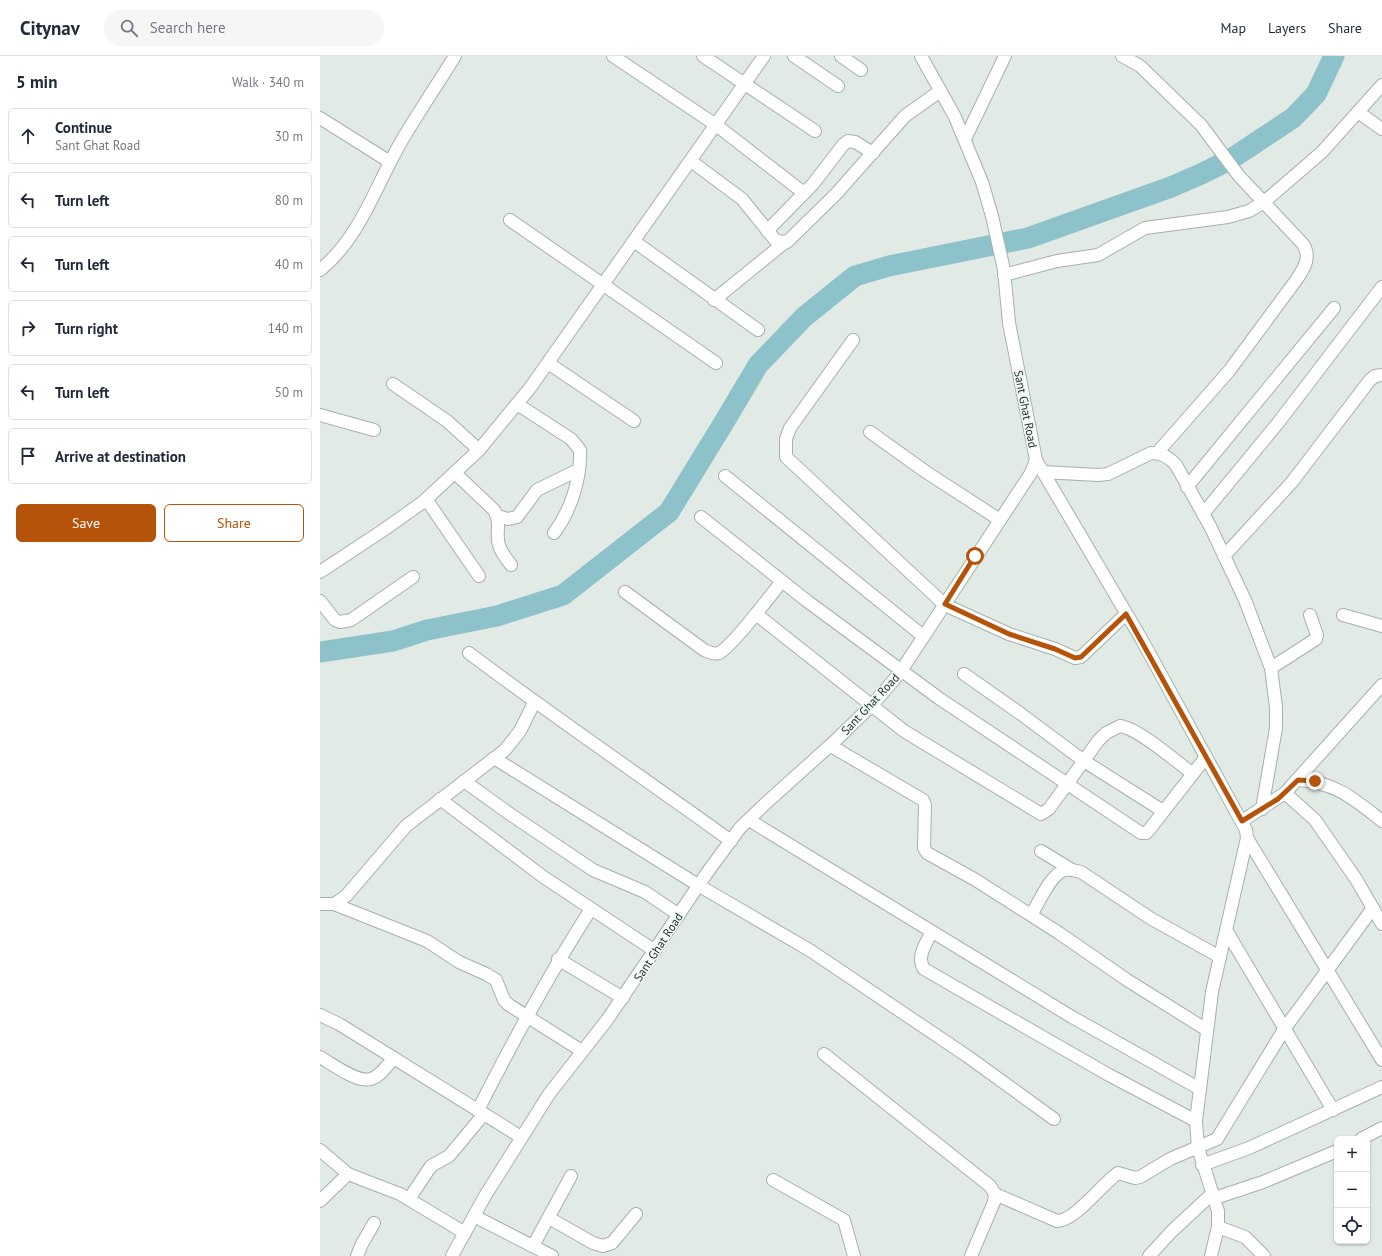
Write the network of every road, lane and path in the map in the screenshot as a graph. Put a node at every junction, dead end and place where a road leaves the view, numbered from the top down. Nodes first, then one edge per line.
1 (455, 56) edge
2 (613, 56) edge
3 (704, 56) edge
4 (764, 56) edge
5 (794, 56) edge
6 (841, 56) edge
7 (921, 56) edge
8 (1005, 56) edge
9 (1122, 56) edge
10 (861, 70) dead end
11 (745, 84) junction
12 (1382, 85) edge
13 (838, 86) dead end
14 (940, 91) junction
15 (1358, 112) junction
16 (320, 118) edge
17 (716, 125) junction
18 (1382, 129) edge
19 (814, 131) dead end
20 (965, 139) junction
21 (873, 153) junction
22 (691, 161) junction
23 (390, 162) junction
24 (804, 193) junction
25 (1264, 202) junction
26 (510, 220) dead end
27 (767, 231) junction
28 (635, 242) junction
29 (784, 243) junction
30 (320, 270) edge
31 (1004, 272) junction
32 (604, 284) junction
33 (1382, 287) edge
34 (714, 300) junction
35 (1334, 308) dead end
36 (758, 330) dead end
37 (852, 340) dead end
38 (548, 363) junction
39 (716, 363) dead end
40 (1382, 375) edge
41 (393, 384) dead end
42 (517, 404) junction
43 (320, 415) edge
44 (634, 421) dead end
45 (374, 430) dead end
46 (870, 432) dead end
47 (479, 450) junction
48 (1157, 453) junction
49 (1036, 460) junction
50 (578, 470) junction
51 (1043, 472) junction
52 (455, 473) junction
53 (725, 476) dead end
54 (1187, 487) junction
55 (426, 499) junction
56 (1203, 514) junction
57 (497, 516) junction
58 (700, 517) dead end
59 (1000, 520) junction
60 (554, 533) dead end
61 (1224, 556) junction
62 (511, 566) dead end
63 (322, 568) edge
64 (479, 576) dead end
65 (413, 577) dead end
66 (782, 581) junction
67 (625, 592) dead end
68 (320, 601) edge
69 (945, 604) junction
70 (756, 614) junction
71 (1126, 614) junction
72 (1310, 615) dead end
73 (1343, 615) dead end
74 (1382, 626) edge
75 (923, 636) junction
76 (469, 653) dead end
77 (1270, 668) junction
78 (901, 670) junction
79 (964, 674) dead end
80 (1382, 685) edge
81 (534, 703) junction
82 (873, 704) junction
83 (830, 746) junction
84 (1206, 757) junction
85 (494, 758) junction
86 (1084, 761) junction
87 (1193, 774) junction
88 (1298, 780) junction
89 (464, 781) junction
90 (1068, 783) junction
91 (1285, 793) junction
92 (440, 800) junction
93 (1262, 809) junction
94 (1164, 811) junction
95 (749, 820) junction
96 (1242, 821) junction
97 (1382, 821) edge
98 (1247, 838) junction
99 (731, 841) junction
100 (1041, 851) dead end
101 (1072, 870) junction
102 (698, 885) junction
103 (320, 904) edge
104 (334, 904) junction
105 (591, 908) junction
106 (1373, 908) junction
107 (679, 915) junction
108 (1031, 915) junction
109 (1382, 924) edge
110 (1226, 930) junction
111 (932, 932) junction
112 (655, 951) junction
113 (1220, 957) junction
114 (558, 959) junction
115 (1327, 969) junction
116 (623, 998) junction
117 (320, 1015) edge
118 (526, 1016) junction
119 (1285, 1028) junction
120 (1208, 1030) junction
121 (582, 1051) junction
122 (824, 1054) dead end
123 (320, 1057) edge
124 (394, 1058) junction
125 (1382, 1060) edge
126 (1382, 1087) edge
127 (1200, 1089) junction
128 (1333, 1110) junction
129 (481, 1112) junction
130 (1054, 1119) dead end
131 (1196, 1121) junction
132 (1382, 1128) edge
133 (1366, 1136) edge
134 (521, 1137) junction
135 (1198, 1148) junction
136 (320, 1150) edge
137 (1334, 1152) edge
138 (1202, 1165) junction
139 (348, 1174) junction
140 (571, 1176) dead end
141 (773, 1180) dead end
142 (995, 1194) junction
143 (1214, 1196) junction
144 (408, 1199) junction
145 (320, 1201) edge
146 (636, 1214) dead end
147 (474, 1216) junction
148 (549, 1218) junction
149 (374, 1223) dead end
150 (1218, 1227) junction
151 (464, 1233) junction
152 (533, 1246) junction
153 (357, 1256) edge
154 (452, 1256) edge
155 (552, 1256) edge
156 (854, 1256) edge
157 (971, 1256) edge
158 (1150, 1256) edge
159 (1211, 1256) edge
160 (1264, 1256) edge

1 - 23 street
2 - 17 street
3 - 11 street
4 - 11 street
5 - 13 street
6 - 10 street
7 - 14 street, Sant Ghat Road
8 - 20 street
9 - 25 street
11 - 17 street
11 - 19 street
12 - 15 street
14 - 20 street, Sant Ghat Road
14 - 21 street
15 - 18 street
15 - 25 street
16 - 23 street
17 - 22 street
17 - 24 street
20 - 31 street, Sant Ghat Road
21 - 24 street
21 - 29 street
22 - 27 street
22 - 28 street
23 - 30 street
24 - 27 street
25 - 31 street
25 - 48 street
26 - 32 street
27 - 29 street
28 - 32 street
28 - 34 street
29 - 34 street
31 - 49 street, Sant Ghat Road
32 - 38 street
32 - 39 street
33 - 56 street
34 - 36 street
35 - 54 street
37 - 69 street
38 - 42 street
38 - 44 street
40 - 61 street
41 - 47 street
42 - 47 street
42 - 50 street
43 - 45 street
46 - 59 street
47 - 52 street
48 - 51 street
48 - 54 street
49 - 51 street
49 - 59 street, Sant Ghat Road
50 - 57 street
50 - 60 street
51 - 71 street
52 - 55 street
52 - 57 street
53 - 75 street
54 - 56 street
55 - 63 street
55 - 64 street
56 - 61 street
57 - 62 street
58 - 66 street
59 - 69 street, Sant Ghat Road
61 - 77 street
65 - 68 street
66 - 70 street
66 - 78 street
67 - 70 street
69 - 71 street
69 - 75 street, Sant Ghat Road
70 - 82 street
71 - 84 street
72 - 77 street
73 - 74 street
75 - 78 street, Sant Ghat Road
76 - 81 street
77 - 93 street
78 - 82 street, Sant Ghat Road
78 - 90 street
79 - 86 street
80 - 88 street
81 - 85 street
81 - 99 street
82 - 83 street, Sant Ghat Road
82 - 90 street
83 - 95 street, Sant Ghat Road
83 - 108 street
84 - 87 street
84 - 96 street
85 - 89 street
85 - 102 street
86 - 87 street
86 - 90 street
86 - 94 street
87 - 94 street
88 - 91 street
88 - 97 street
89 - 92 street
89 - 107 street
90 - 94 street
91 - 93 street
91 - 106 street
92 - 104 street
92 - 105 street
93 - 96 street
95 - 99 street, Sant Ghat Road
95 - 111 street
96 - 98 street
98 - 110 street
98 - 115 street
99 - 102 street, Sant Ghat Road
100 - 101 street
101 - 108 street
101 - 113 street
102 - 107 street, Sant Ghat Road
102 - 130 street
103 - 104 street
104 - 118 street
105 - 112 street
105 - 114 street
106 - 109 street
106 - 115 street
107 - 112 street, Sant Ghat Road
108 - 120 street
110 - 113 street
110 - 119 street
111 - 127 street
111 - 131 street
112 - 116 street, Sant Ghat Road
113 - 120 street
114 - 116 street
114 - 118 street
115 - 119 street
115 - 125 street
116 - 121 street, Sant Ghat Road
117 - 124 street
118 - 121 street
118 - 129 street
119 - 128 street
119 - 135 street
120 - 127 street
121 - 134 street, Sant Ghat Road
122 - 142 street
123 - 124 street
124 - 129 street
126 - 128 street
127 - 131 street
128 - 138 street
129 - 134 street
129 - 144 street
131 - 135 street
132 - 133 street
134 - 147 street, Sant Ghat Road
135 - 138 street
135 - 142 street
136 - 139 street
137 - 143 street
138 - 143 street
139 - 144 street
139 - 145 street
140 - 148 street
141 - 156 street
142 - 157 street
143 - 150 street
143 - 158 street
144 - 151 street
146 - 148 street
147 - 151 street, Sant Ghat Road
147 - 152 street
148 - 152 street
149 - 153 street
150 - 159 street
150 - 160 street
151 - 154 street, Sant Ghat Road
152 - 155 street

